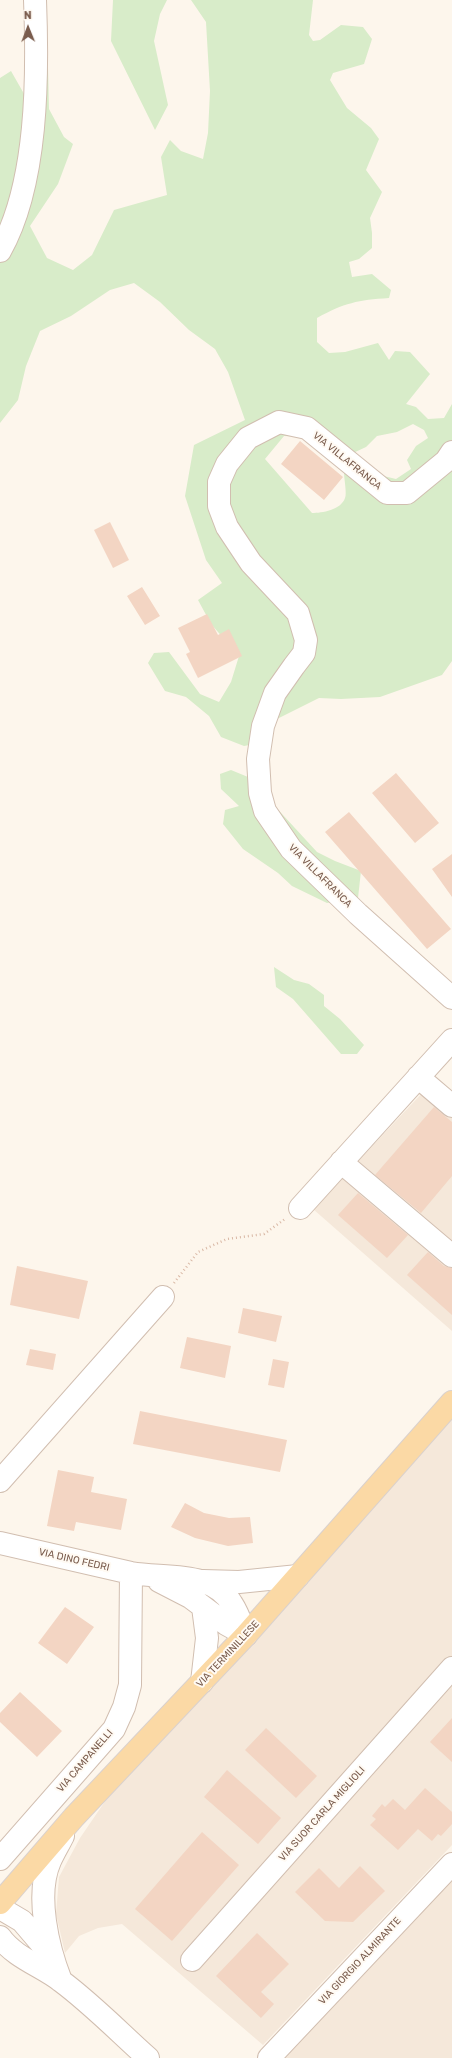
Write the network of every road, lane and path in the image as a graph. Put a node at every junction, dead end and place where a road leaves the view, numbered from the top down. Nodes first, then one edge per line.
1 (35, 0) edge
2 (0, 251) edge
3 (452, 452) edge
4 (452, 998) edge
5 (452, 1040) edge
6 (418, 1077) junction
7 (452, 1106) edge
8 (341, 1162) junction
9 (300, 1208) joint
10 (452, 1256) edge
11 (163, 1297) joint
12 (452, 1402) edge
13 (0, 1481) edge
14 (0, 1543) edge
15 (139, 1574) junction
16 (298, 1576) junction
17 (200, 1581) junction
18 (203, 1607) junction
19 (246, 1635) junction
20 (452, 1668) edge
21 (202, 1682) junction
22 (74, 1817) junction
23 (0, 1859) edge
24 (452, 1864) edge
25 (0, 1903) edge
26 (0, 1908) edge
27 (0, 1937) edge
28 (51, 1955) junction
29 (0, 1959) edge
30 (24, 1959) junction
31 (192, 1960) dead end
32 (61, 1981) junction
33 (148, 2058) edge
34 (269, 2058) edge

1 - 2 street
3 - 4 street, VIA VILLAFRANCA
5 - 6 street
6 - 7 street
6 - 8 street
8 - 9 street
8 - 10 street
9 - 11 path
11 - 13 street
12 - 16 main road, VIA TERMINILLESE
14 - 15 street, VIA DINO FEDRI
15 - 17 street, VIA DINO FEDRI
15 - 18 street, VIA DINO FEDRI
15 - 23 street, VIA CAMPANELLI
16 - 17 street, VIA DINO FEDRI
16 - 19 main road, VIA TERMINILLESE
17 - 19 street, VIA DINO FEDRI
18 - 19 street, VIA DINO FEDRI
18 - 21 street
19 - 21 main road, VIA TERMINILLESE
20 - 31 street, VIA SUOR CARLA MIGLIOLI
21 - 22 main road, VIA TERMINILLESE
22 - 25 main road, VIA TERMINILLESE
22 - 28 street
24 - 34 street, VIA GIORGIO ALMIRANTE
26 - 28 street
27 - 30 street
28 - 32 street
29 - 30 street
30 - 32 street
32 - 33 street

